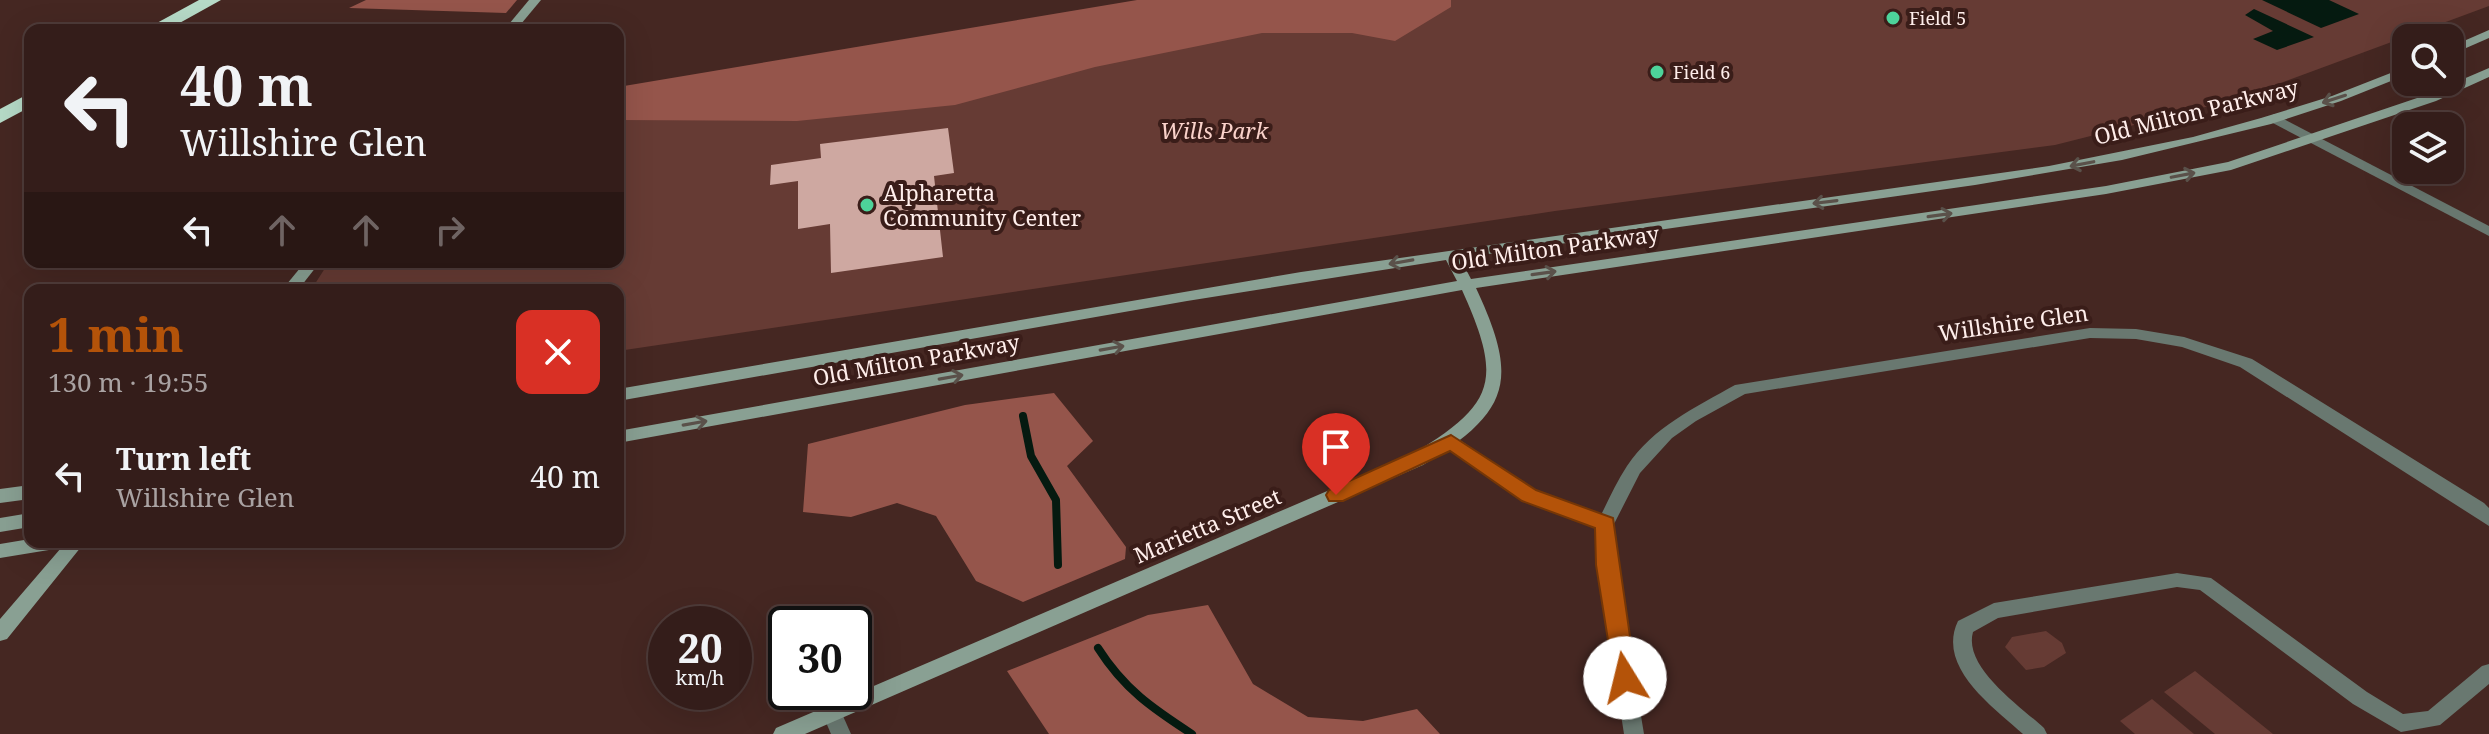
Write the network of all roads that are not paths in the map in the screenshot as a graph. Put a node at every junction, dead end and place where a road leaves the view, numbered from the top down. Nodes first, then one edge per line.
1 (212, 0) edge
2 (535, 0) edge
3 (165, 24) edge
4 (515, 24) edge
5 (2489, 34) edge
6 (2464, 45) edge
7 (2489, 72) edge
8 (2392, 77) edge
9 (24, 103) edge
10 (0, 117) edge
11 (2274, 118) junction
12 (2314, 140) junction
13 (2489, 232) edge
14 (1451, 254) junction
15 (308, 268) edge
16 (295, 284) edge
17 (1467, 284) junction
18 (624, 394) edge
19 (624, 436) edge
20 (1451, 442) junction
21 (24, 493) edge
22 (0, 496) edge
23 (2489, 519) edge
24 (24, 521) edge
25 (1605, 524) junction
26 (0, 525) edge
27 (24, 547) edge
28 (71, 548) edge
29 (0, 551) edge
30 (0, 633) edge
31 (2489, 672) edge
32 (832, 713) junction
33 (783, 734) edge
34 (841, 734) edge
35 (1634, 734) edge
36 (2037, 734) edge

1 - 3 highway
2 - 4 main road
5 - 6 main road
7 - 12 main road, Old Milton Parkway
8 -> 11 main road, Old Milton Parkway
9 - 10 highway
11 - 12 street
11 -> 14 main road, Old Milton Parkway
12 - 13 street
17 -> 12 main road, Old Milton Parkway
14 - 17 main road, Marietta Street
14 -> 18 main road, Old Milton Parkway
15 - 16 main road
19 -> 17 main road, Old Milton Parkway
17 - 20 main road, Marietta Street
20 - 25 street
20 - 32 main road, Marietta Street
21 - 22 main road
23 - 25 street, Willshire Glen
24 - 26 main road
25 - 35 street
27 - 29 main road
28 - 30 main road
31 - 36 street
32 - 33 main road, Marietta Street
32 - 34 street

